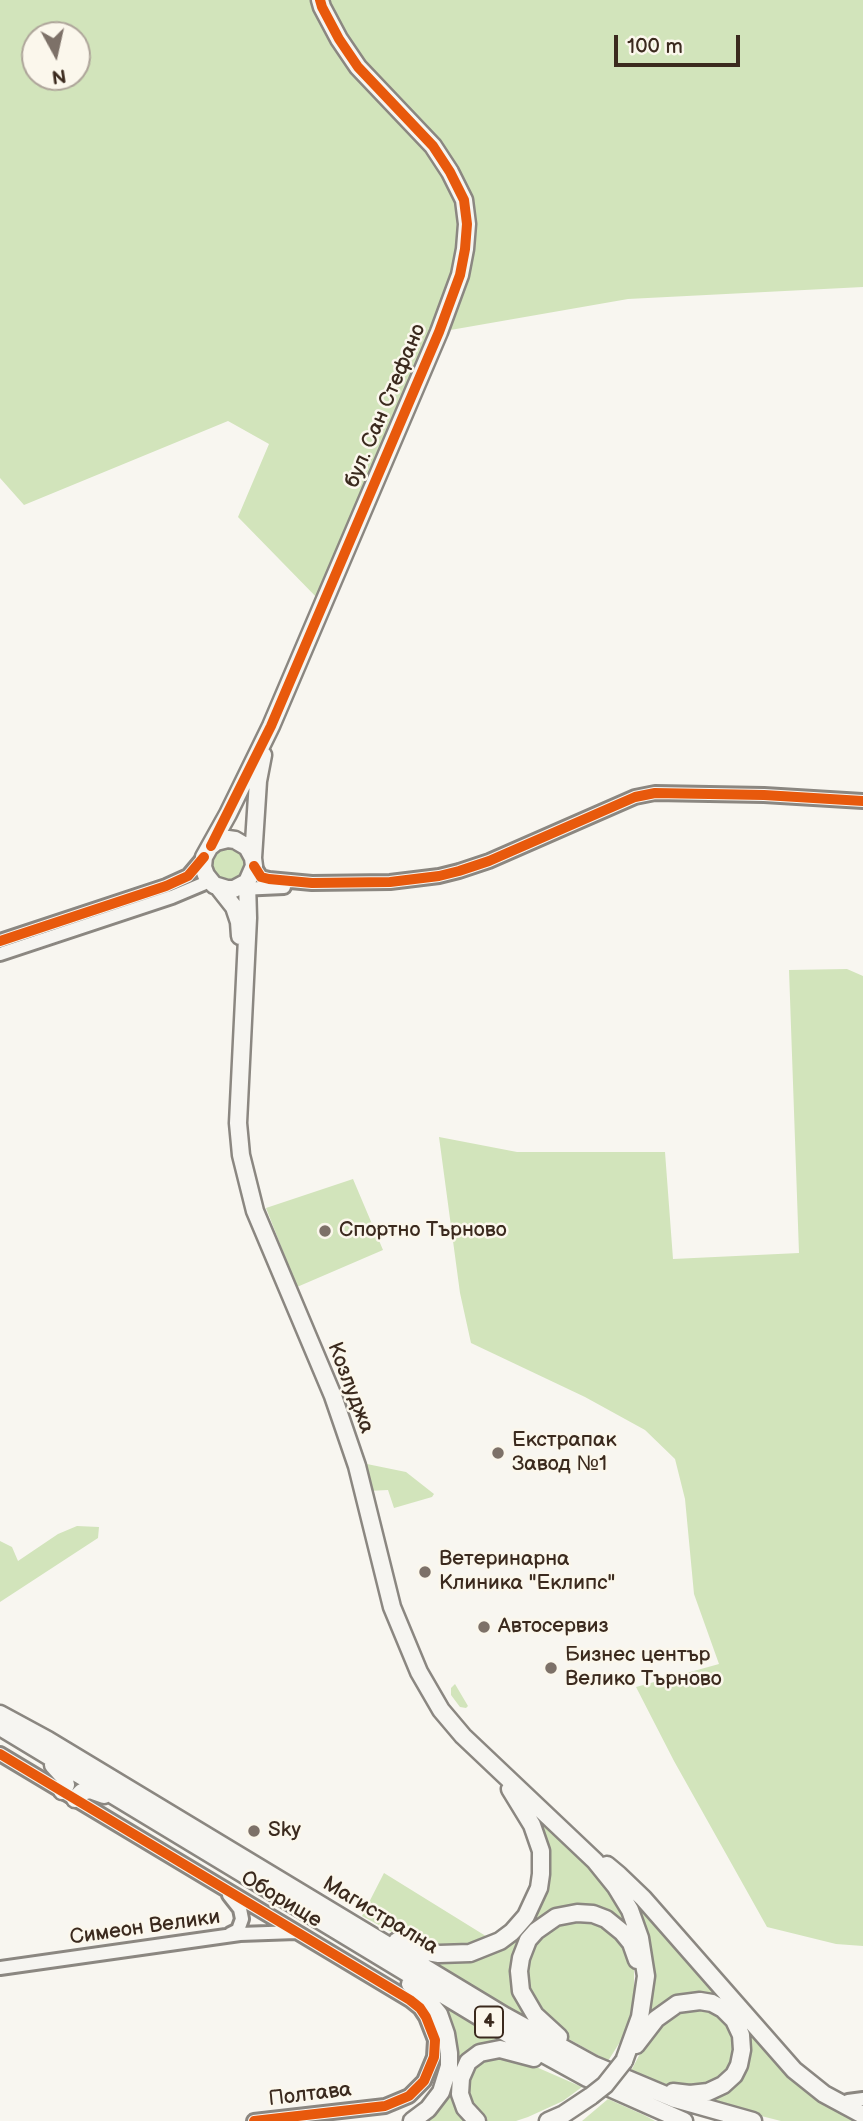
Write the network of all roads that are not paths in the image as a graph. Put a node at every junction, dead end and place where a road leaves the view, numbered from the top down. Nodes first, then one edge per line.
1 (320, 0) edge
2 (271, 726) junction
3 (863, 801) edge
4 (208, 851) junction
5 (253, 862) junction
6 (313, 883) junction
7 (231, 886) junction
8 (0, 941) edge
9 (0, 954) edge
10 (243, 992) junction
11 (0, 1714) edge
12 (0, 1727) edge
13 (15, 1736) junction
14 (0, 1754) edge
15 (499, 1772) junction
16 (69, 1795) junction
17 (120, 1801) junction
18 (222, 1887) junction
19 (632, 1897) junction
20 (306, 1903) junction
21 (297, 1932) junction
22 (227, 1936) junction
23 (0, 1968) edge
24 (644, 1999) junction
25 (624, 2062) junction
26 (590, 2071) junction
27 (623, 2086) junction
28 (592, 2096) junction
29 (863, 2099) edge
30 (844, 2106) junction
31 (370, 2108) joint
32 (863, 2115) edge
33 (254, 2121) edge
34 (412, 2121) edge
35 (477, 2121) edge
36 (548, 2121) edge
37 (573, 2121) edge
38 (662, 2121) edge
39 (684, 2121) edge
40 (753, 2121) edge

1 - 2 main road, бул. Сан Стефано
2 - 4 main road, бул. Сан Стефано
2 - 5 main road, бул. Сан Стефано
3 - 6 street
4 - 5 main road
4 - 7 main road
4 - 8 street
5 - 6 street
5 - 7 main road
6 - 7 street
7 - 9 street
7 - 10 main road, Козлуджа
7 - 10 main road, Козлуджа
10 - 15 main road, Козлуджа
11 - 20 main road, Магистрална / 4
12 - 13 main road, 4
13 - 16 main road
13 - 17 main road, 4
14 - 16 street, Оборище
15 - 19 main road
15 - 20 main road
16 - 17 main road
16 - 18 street, Оборище
17 - 20 main road, 4
18 - 21 street, Оборище
18 - 22 street
19 - 24 main road
19 - 30 main road
20 - 26 main road, 4
20 - 34 main road
21 - 22 street, Симеон Велики
21 - 31 street, Оборище
22 - 23 street, Симеон Велики
24 - 25 main road
24 - 26 main road
25 - 27 main road
25 - 28 main road, bridge
26 - 27 main road, 4
26 - 35 main road
27 - 38 main road
27 - 39 main road, 4
27 - 40 main road, 4
28 - 36 main road
28 - 37 main road
29 - 30 street
30 - 32 main road
31 - 33 street, Полтава

